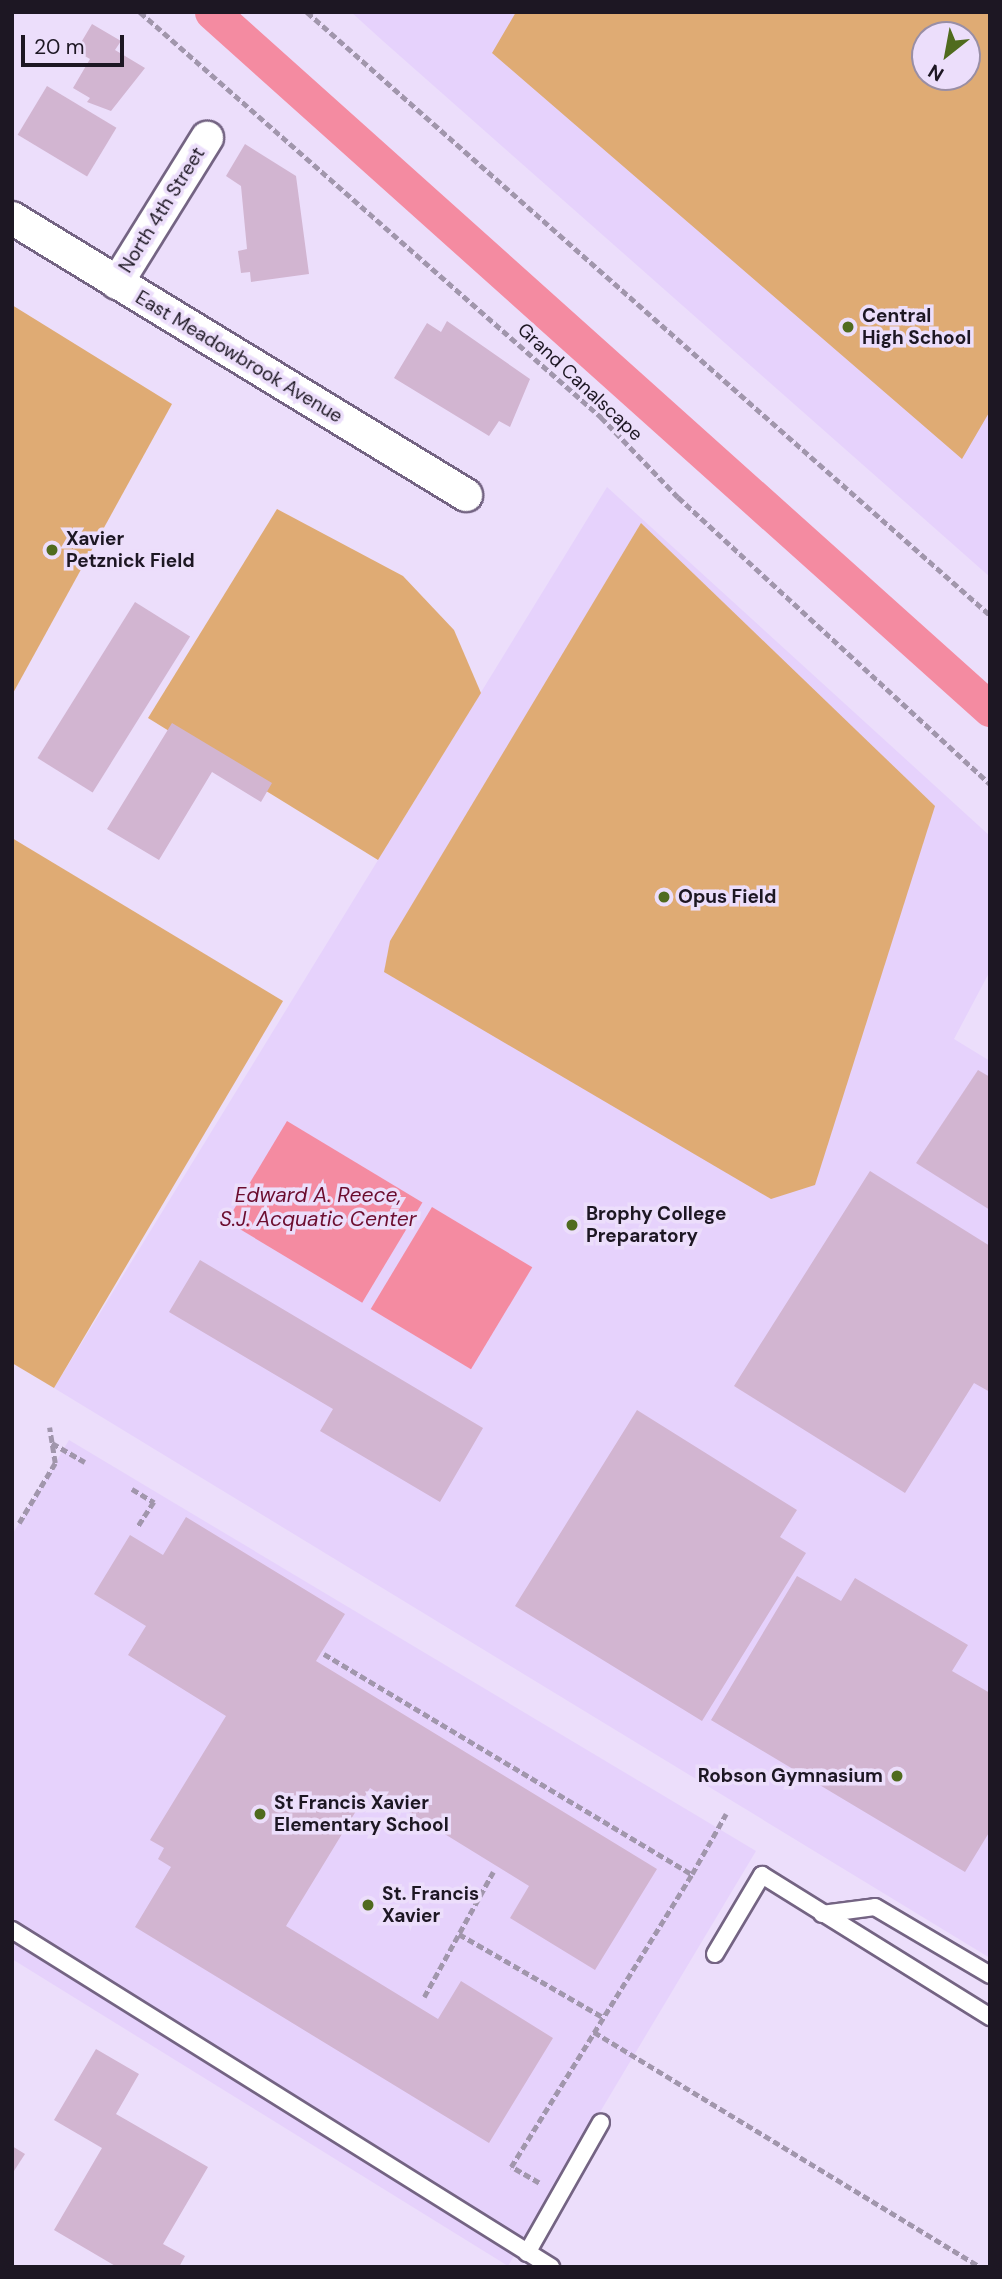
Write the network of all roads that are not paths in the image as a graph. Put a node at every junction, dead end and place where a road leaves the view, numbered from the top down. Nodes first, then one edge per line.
1 (207, 138) dead end
2 (12, 218) edge
3 (117, 283) junction
4 (466, 495) dead end
5 (822, 1914) junction
6 (12, 1930) edge
7 (715, 1954) dead end
8 (990, 1975) edge
9 (990, 2017) edge
10 (601, 2122) dead end
11 (527, 2253) junction
12 (551, 2267) edge

1 - 3 street, North 4th Street
2 - 3 street, East Meadowbrook Avenue
3 - 4 street, East Meadowbrook Avenue
5 - 7 lane
5 - 8 lane
5 - 9 lane
6 - 11 lane
10 - 11 lane
11 - 12 lane

